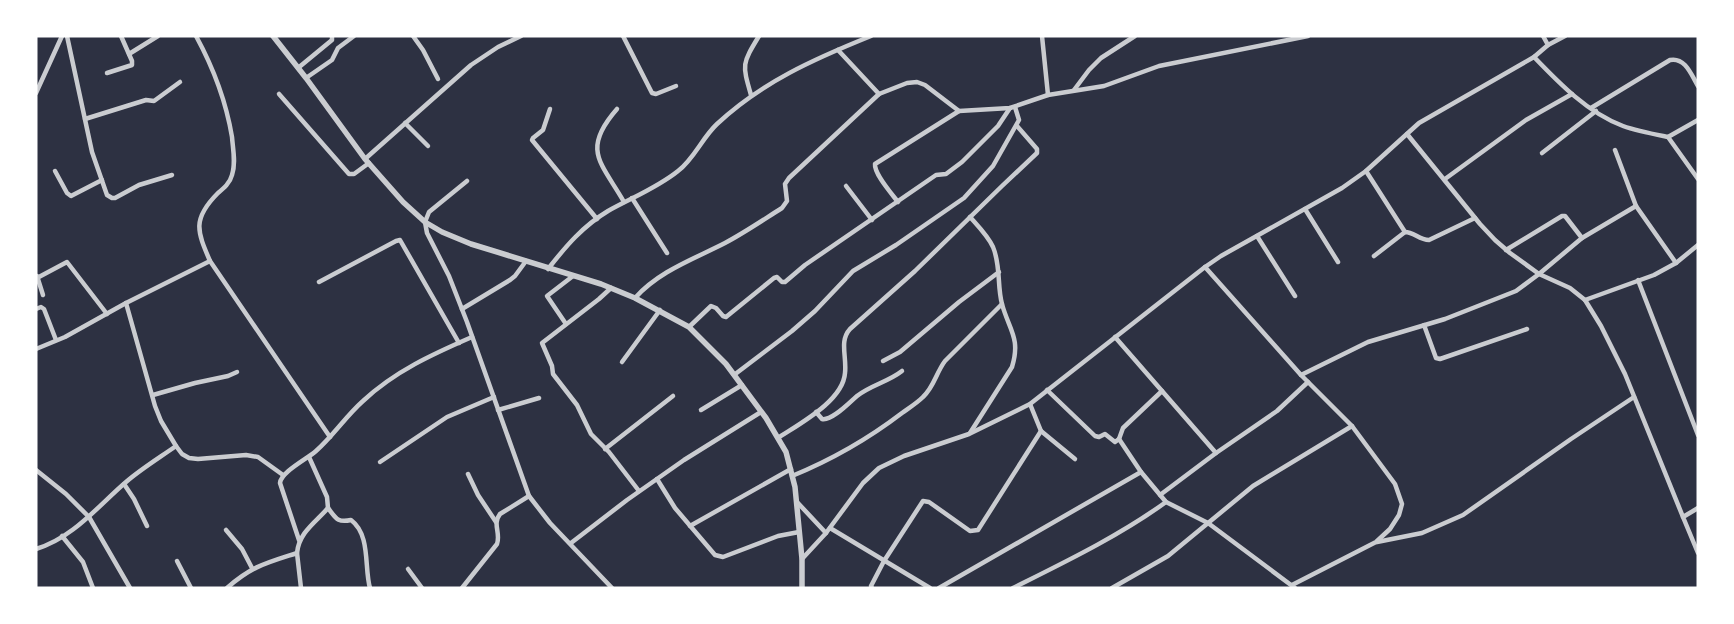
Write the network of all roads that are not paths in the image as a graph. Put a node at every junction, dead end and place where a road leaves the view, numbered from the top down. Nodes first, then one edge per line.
1 (62, 36) edge
2 (67, 36) edge
3 (121, 36) edge
4 (158, 36) edge
5 (196, 36) edge
6 (273, 36) edge
7 (332, 36) edge
8 (354, 36) edge
9 (413, 36) edge
10 (521, 36) edge
11 (623, 36) edge
12 (759, 36) edge
13 (872, 36) edge
14 (1042, 36) edge
15 (1135, 36) edge
16 (1308, 36) edge
17 (1543, 36) edge
18 (1565, 36) edge
19 (1548, 45) junction
20 (838, 50) junction
21 (129, 54) junction
22 (1534, 57) junction
23 (298, 68) junction
24 (107, 73) dead end
25 (306, 78) junction
26 (438, 79) dead end
27 (180, 82) dead end
28 (676, 86) dead end
29 (1698, 86) edge
30 (1074, 90) junction
31 (36, 93) edge
32 (278, 94) dead end
33 (879, 94) junction
34 (1572, 94) junction
35 (750, 95) junction
36 (1048, 95) junction
37 (1013, 108) junction
38 (1590, 108) junction
39 (550, 109) dead end
40 (617, 109) dead end
41 (959, 111) junction
42 (1596, 111) junction
43 (84, 119) junction
44 (1698, 120) edge
45 (405, 123) junction
46 (1017, 126) junction
47 (1407, 134) junction
48 (1668, 137) junction
49 (428, 146) dead end
50 (1616, 150) dead end
51 (1542, 153) dead end
52 (367, 161) junction
53 (55, 171) dead end
54 (1366, 171) junction
55 (172, 175) dead end
56 (1445, 179) junction
57 (1698, 179) edge
58 (102, 180) junction
59 (467, 181) dead end
60 (846, 186) dead end
61 (632, 198) junction
62 (624, 202) junction
63 (898, 202) junction
64 (1636, 206) junction
65 (1305, 209) junction
66 (970, 217) junction
67 (1475, 218) junction
68 (597, 219) junction
69 (872, 220) junction
70 (425, 222) junction
71 (1404, 232) junction
72 (1257, 236) junction
73 (1582, 238) junction
74 (1698, 245) edge
75 (1506, 250) junction
76 (667, 253) dead end
77 (1374, 256) dead end
78 (526, 261) junction
79 (210, 262) junction
80 (1338, 262) dead end
81 (1676, 263) junction
82 (1204, 267) junction
83 (548, 268) junction
84 (999, 272) junction
85 (1539, 274) junction
86 (37, 276) edge
87 (573, 276) junction
88 (1638, 280) junction
89 (319, 282) dead end
90 (611, 288) junction
91 (43, 295) dead end
92 (1295, 296) dead end
93 (636, 298) junction
94 (1585, 300) junction
95 (126, 303) junction
96 (1002, 304) junction
97 (462, 308) junction
98 (36, 309) edge
99 (660, 310) junction
100 (107, 314) junction
101 (566, 324) junction
102 (1424, 325) junction
103 (689, 327) junction
104 (1527, 328) dead end
105 (1115, 336) junction
106 (472, 337) junction
107 (56, 340) junction
108 (459, 343) junction
109 (36, 349) edge
110 (883, 361) dead end
111 (622, 362) dead end
112 (902, 371) dead end
113 (237, 372) dead end
114 (734, 375) junction
115 (1301, 375) junction
116 (1308, 382) junction
117 (742, 386) junction
118 (1048, 390) junction
119 (1162, 391) junction
120 (153, 394) junction
121 (673, 396) dead end
122 (494, 397) junction
123 (1634, 397) junction
124 (539, 398) dead end
125 (1030, 404) junction
126 (498, 410) junction
127 (701, 410) dead end
128 (761, 412) junction
129 (816, 412) junction
130 (1352, 426) junction
131 (1041, 432) junction
132 (970, 434) junction
133 (1698, 435) edge
134 (330, 438) junction
135 (778, 438) junction
136 (1119, 439) junction
137 (176, 446) junction
138 (605, 449) junction
139 (1216, 454) junction
140 (309, 457) junction
141 (1075, 459) dead end
142 (380, 462) dead end
143 (36, 470) edge
144 (1141, 472) junction
145 (792, 473) junction
146 (468, 474) dead end
147 (283, 475) junction
148 (657, 479) junction
149 (124, 484) junction
150 (639, 491) junction
151 (1160, 495) junction
152 (528, 496) junction
153 (797, 502) junction
154 (1166, 502) junction
155 (328, 508) junction
156 (1698, 508) edge
157 (89, 517) junction
158 (1683, 517) junction
159 (496, 522) junction
160 (1208, 523) junction
161 (147, 526) dead end
162 (690, 526) junction
163 (830, 528) junction
164 (226, 530) dead end
165 (799, 532) junction
166 (826, 533) junction
167 (62, 536) junction
168 (299, 540) junction
169 (1376, 542) junction
170 (571, 544) junction
171 (36, 549) edge
172 (1698, 552) edge
173 (297, 553) junction
174 (802, 559) junction
175 (176, 561) dead end
176 (884, 561) junction
177 (252, 568) junction
178 (408, 569) dead end
179 (1294, 586) edge
180 (93, 588) edge
181 (130, 588) edge
182 (191, 588) edge
183 (227, 588) edge
184 (301, 588) edge
185 (370, 588) edge
186 (422, 588) edge
187 (462, 588) edge
188 (612, 588) edge
189 (802, 588) edge
190 (872, 588) edge
191 (930, 588) edge
192 (940, 588) edge
193 (1013, 588) edge
194 (1112, 588) edge

1 - 31 street
2 - 43 street
3 - 21 street
4 - 21 street
5 - 79 street
6 - 23 street
7 - 23 street
8 - 25 street
9 - 26 street
10 - 45 street
11 - 28 street
12 - 35 street
13 - 20 street
14 - 36 street
15 - 30 street
16 - 30 street
17 - 19 street
18 - 19 street
19 - 22 street
20 - 33 street
20 - 35 street
21 - 24 street
22 - 34 street
22 - 47 street
23 - 25 street
25 - 52 street
27 - 43 street
29 - 38 street
30 - 36 street
32 - 52 street
33 - 41 street
33 - 93 street
34 - 38 street
34 - 56 street
35 - 61 street
36 - 37 street
37 - 41 street
37 - 46 street
37 - 63 street
38 - 42 street
39 - 68 street
40 - 62 street
41 - 63 street
42 - 48 street
42 - 51 street
43 - 58 street
44 - 48 street
45 - 49 street
45 - 52 street
46 - 66 street
46 - 114 street
47 - 54 street
47 - 56 street
48 - 57 street
50 - 64 street
52 - 70 street
53 - 58 street
54 - 65 street
54 - 71 street
55 - 58 street
56 - 67 street
59 - 70 street
60 - 69 street
61 - 62 street
61 - 76 street
62 - 68 street
63 - 69 street
64 - 73 street
64 - 81 street
65 - 72 street
65 - 80 street
66 - 84 street
66 - 129 street
67 - 71 street
67 - 75 street
68 - 83 street
69 - 103 street
70 - 78 street
70 - 97 street
71 - 77 street
72 - 82 street
72 - 92 street
73 - 75 street
73 - 85 street
74 - 81 street
75 - 85 street
78 - 83 street
78 - 97 street
79 - 95 street
79 - 134 street
81 - 88 street
82 - 105 street
82 - 115 street
83 - 87 street
84 - 96 street
84 - 110 street
85 - 94 street
85 - 102 street
86 - 91 street
86 - 100 street
87 - 90 street
87 - 101 street
88 - 94 street
88 - 133 street
89 - 108 street
90 - 93 street
90 - 101 street
93 - 99 street
94 - 123 street
95 - 100 street
95 - 120 street
96 - 132 street
96 - 145 street
97 - 106 street
98 - 107 street
99 - 103 street
99 - 111 street
100 - 107 street
101 - 138 street
102 - 104 street
102 - 115 street
103 - 114 street
105 - 118 street
105 - 119 street
106 - 108 street
106 - 122 street
107 - 109 street
108 - 134 street
112 - 129 street
113 - 120 street
114 - 117 street
115 - 116 street
116 - 130 street
116 - 139 street
117 - 127 street
117 - 128 street
118 - 125 street
118 - 136 street
119 - 136 street
119 - 139 street
120 - 137 street
121 - 138 street
122 - 126 street
122 - 142 street
123 - 158 street
123 - 169 street
124 - 126 street
125 - 131 street
125 - 132 street
126 - 152 street
128 - 135 street
128 - 148 street
129 - 135 street
130 - 160 street
130 - 169 street
131 - 141 street
131 - 176 street
132 - 163 street
134 - 140 street
135 - 145 street
136 - 144 street
137 - 147 street
137 - 149 street
138 - 150 street
139 - 151 street
140 - 147 street
140 - 155 street
143 - 157 street
144 - 151 street
144 - 192 street
145 - 153 street
145 - 162 street
146 - 159 street
147 - 168 street
148 - 150 street
148 - 162 street
149 - 157 street
149 - 161 street
150 - 170 street
151 - 154 street
152 - 159 street
152 - 170 street
153 - 165 street
153 - 166 street
154 - 160 street
154 - 193 street
155 - 168 street
155 - 185 street
156 - 158 street
157 - 167 street
157 - 181 street
158 - 172 street
159 - 187 street
160 - 179 street
160 - 194 street
162 - 165 street
163 - 166 street
163 - 176 street
164 - 177 street
165 - 174 street
166 - 174 street
167 - 171 street
167 - 180 street
168 - 173 street
169 - 179 street
170 - 188 street
173 - 177 street
173 - 184 street
174 - 189 street
175 - 182 street
176 - 190 street
176 - 191 street
177 - 183 street
178 - 186 street

